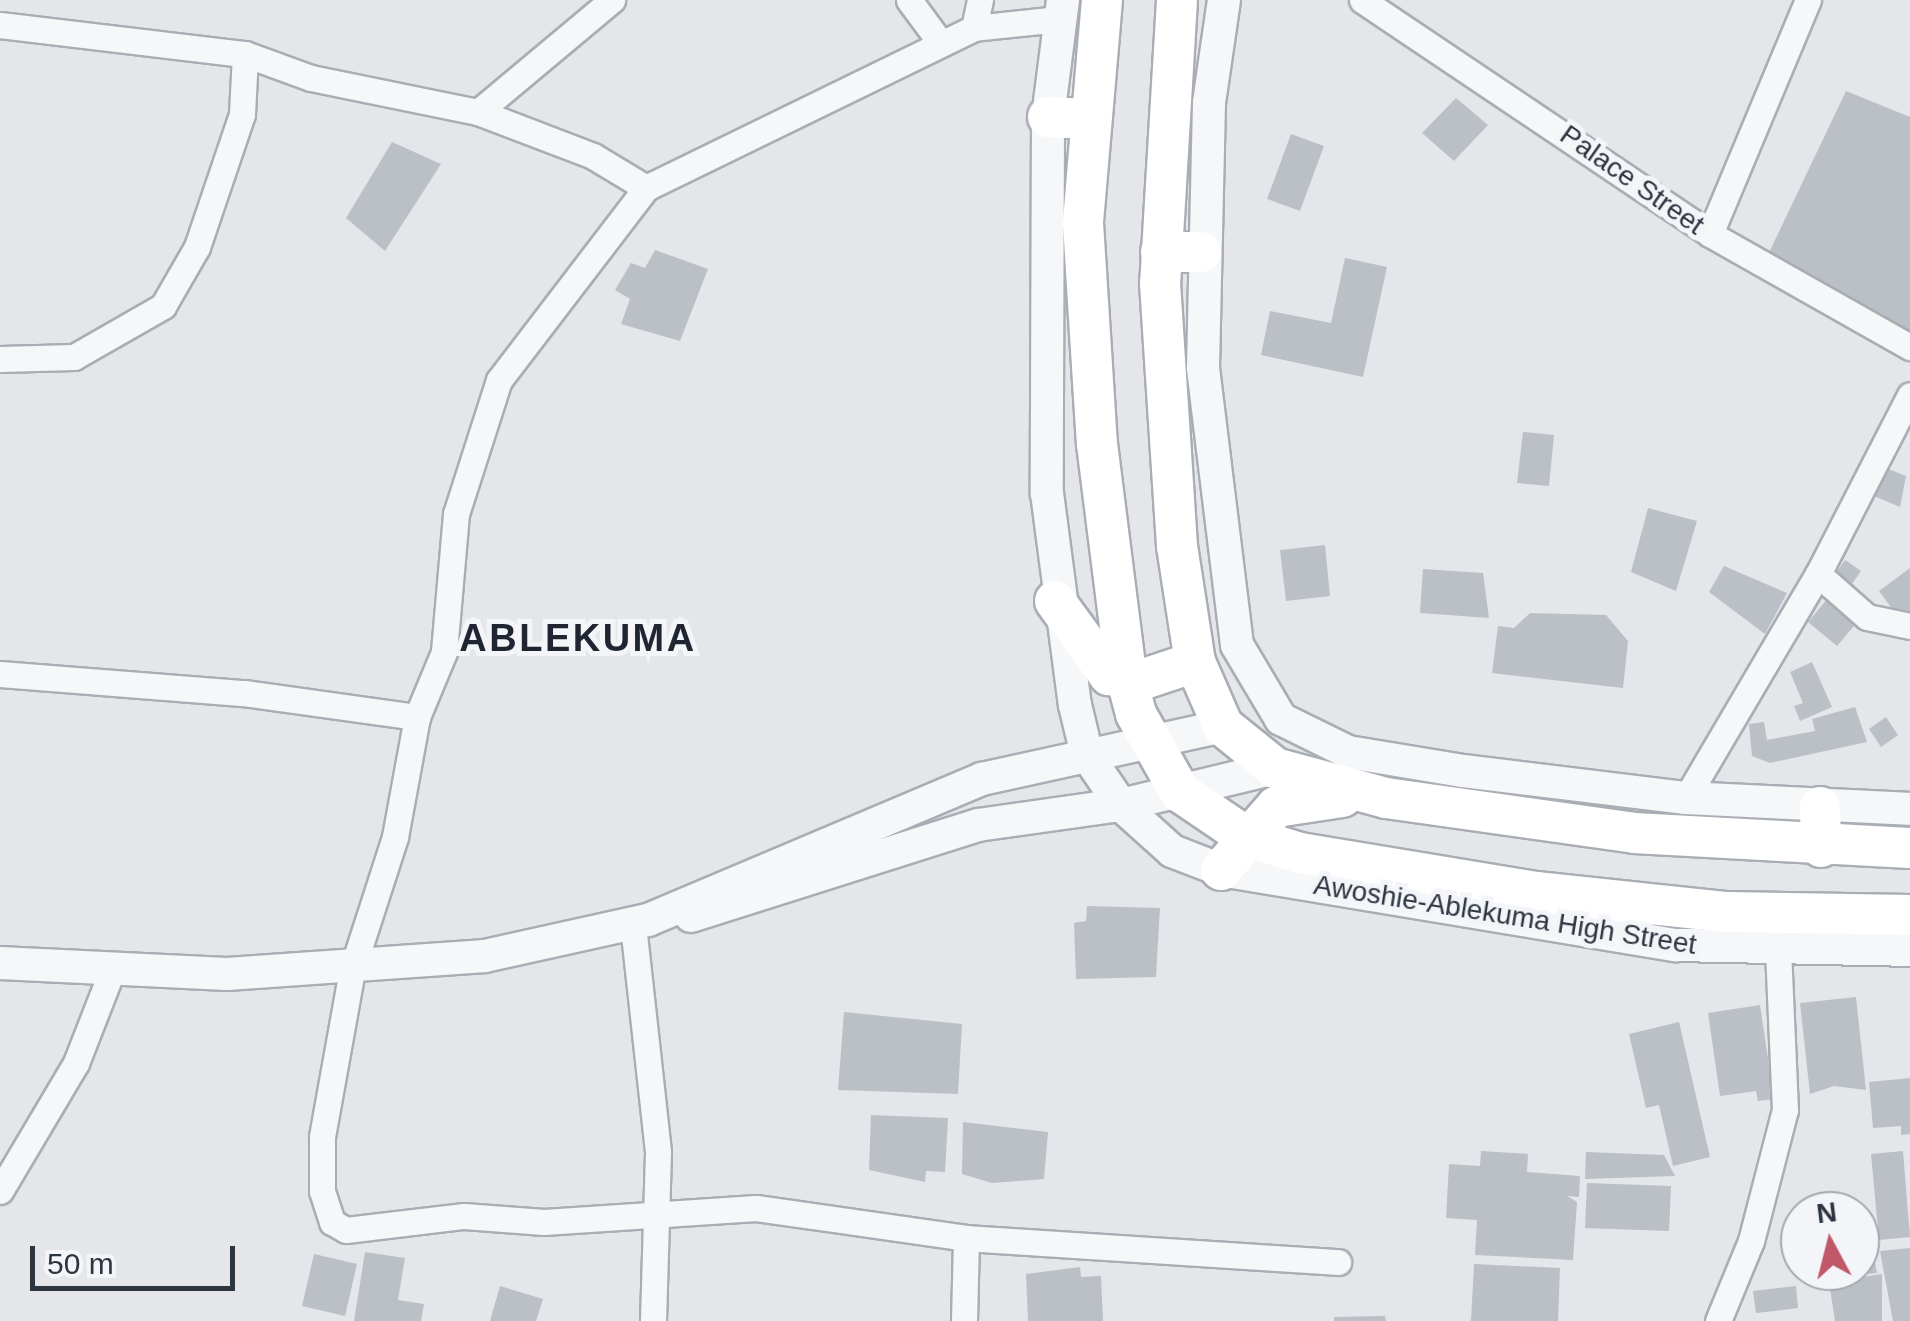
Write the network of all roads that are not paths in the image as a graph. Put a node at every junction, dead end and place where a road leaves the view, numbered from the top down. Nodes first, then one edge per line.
1 (612, 0) edge
2 (909, 0) edge
3 (980, 0) edge
4 (1102, 0) edge
5 (1177, 0) edge
6 (1224, 0) edge
7 (1362, 0) edge
8 (1808, 0) edge
9 (1061, 10) edge
10 (0, 24) edge
11 (974, 28) junction
12 (940, 42) junction
13 (245, 54) junction
14 (478, 112) junction
15 (1048, 118) junction
16 (1090, 119) junction
17 (646, 188) junction
18 (1710, 234) junction
19 (1160, 252) junction
20 (1202, 252) junction
21 (1910, 347) edge
22 (0, 360) edge
23 (1910, 395) edge
24 (1818, 574) junction
25 (1055, 601) junction
26 (1910, 626) edge
27 (1195, 662) junction
28 (0, 674) edge
29 (1127, 680) junction
30 (417, 717) junction
31 (1223, 726) junction
32 (1149, 740) junction
33 (1088, 755) junction
34 (1275, 768) junction
35 (1180, 792) junction
36 (1386, 798) junction
37 (1686, 798) junction
38 (1121, 805) junction
39 (1910, 809) edge
40 (1821, 827) junction
41 (1245, 836) junction
42 (1910, 848) edge
43 (1221, 870) junction
44 (1910, 915) edge
45 (647, 920) junction
46 (1910, 950) edge
47 (1778, 951) junction
48 (0, 963) edge
49 (352, 970) junction
50 (111, 973) junction
51 (0, 1191) edge
52 (655, 1218) junction
53 (966, 1238) junction
54 (1338, 1262) dead end
55 (653, 1321) edge
56 (964, 1321) edge
57 (1718, 1321) edge

1 - 14 street
2 - 12 street
3 - 11 street
4 - 16 main road
5 - 19 main road
6 - 20 street
7 - 18 street, Palace Street
8 - 18 street
9 - 11 street
9 - 15 street
10 - 13 street
11 - 12 street
12 - 17 street
13 - 14 street
13 - 22 street
14 - 17 street
15 - 16 main road
15 - 25 street
16 - 29 main road
17 - 30 street
18 - 21 street, Palace Street
19 - 20 main road
19 - 27 main road
20 - 37 street
23 - 24 street
24 - 26 street
24 - 37 street
25 - 29 main road
25 - 33 street
27 - 29 main road
27 - 31 main road
28 - 30 street
29 - 32 main road
30 - 49 street
31 - 32 street
31 - 34 main road
32 - 33 street
32 - 35 main road
33 - 38 street, Awoshie-Ablekuma High Street
33 - 45 street
34 - 35 street
34 - 36 main road
35 - 38 street
35 - 41 main road, Awoshie-Ablekuma High Street
36 - 40 main road
36 - 41 main road
37 - 40 street
38 - 43 street, Awoshie-Ablekuma High Street
38 - 45 street
39 - 40 street
40 - 42 main road
41 - 43 main road
41 - 44 main road, Awoshie-Ablekuma High Street
43 - 47 street, Awoshie-Ablekuma High Street
45 - 49 street
45 - 52 street
46 - 47 street, Awoshie-Ablekuma High Street
47 - 57 street
48 - 50 street
49 - 50 street
49 - 52 street
50 - 51 street
52 - 53 street
52 - 55 street
53 - 54 street
53 - 56 street

